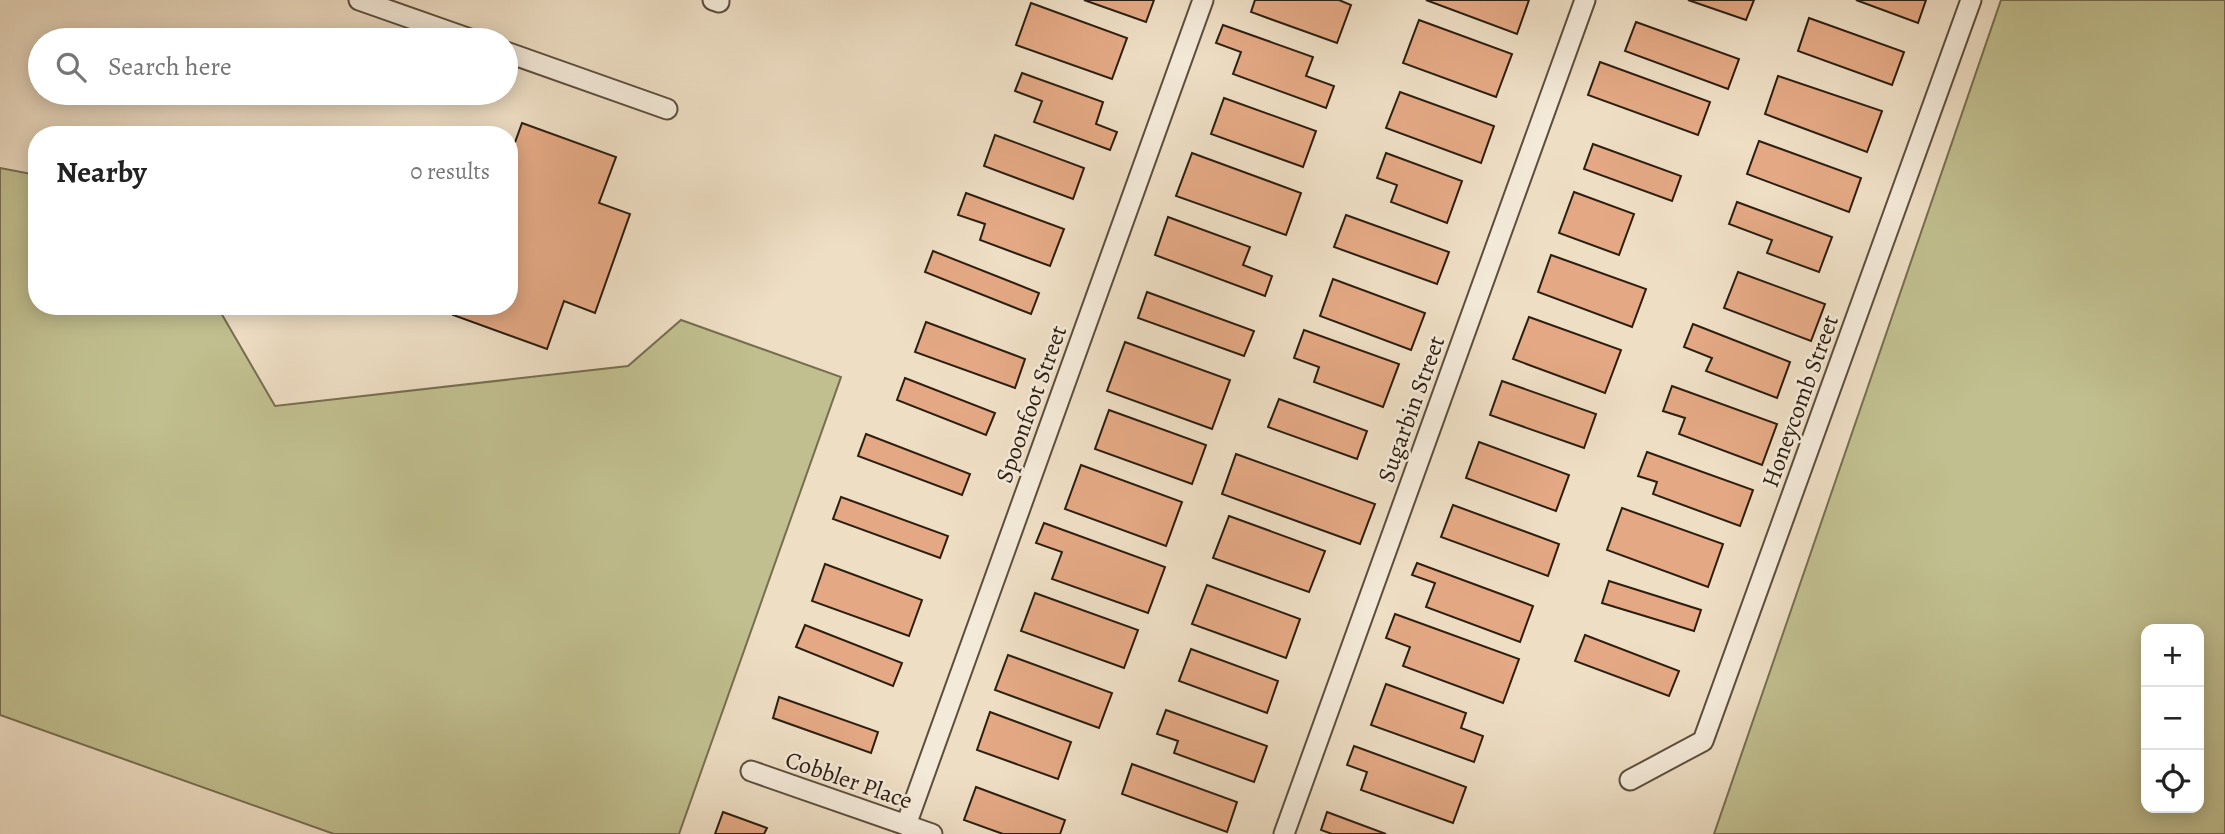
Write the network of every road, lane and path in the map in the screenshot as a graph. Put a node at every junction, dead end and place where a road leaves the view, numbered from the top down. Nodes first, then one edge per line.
1 (359, 0) edge
2 (713, 0) edge
3 (719, 0) edge
4 (1203, 0) edge
5 (1585, 0) edge
6 (1971, 0) edge
7 (439, 28) edge
8 (518, 56) edge
9 (667, 109) dead end
10 (751, 771) dead end
11 (1630, 780) dead end
12 (906, 825) junction
13 (932, 834) edge
14 (1284, 834) edge

1 - 7 lane
2 - 3 lane
4 - 12 lane, Spoonfoot Street
5 - 14 lane, Sugarbin Street
6 - 11 lane, Honeycomb Street
8 - 9 lane
10 - 12 lane, Cobbler Place
12 - 13 lane, Cobbler Place

